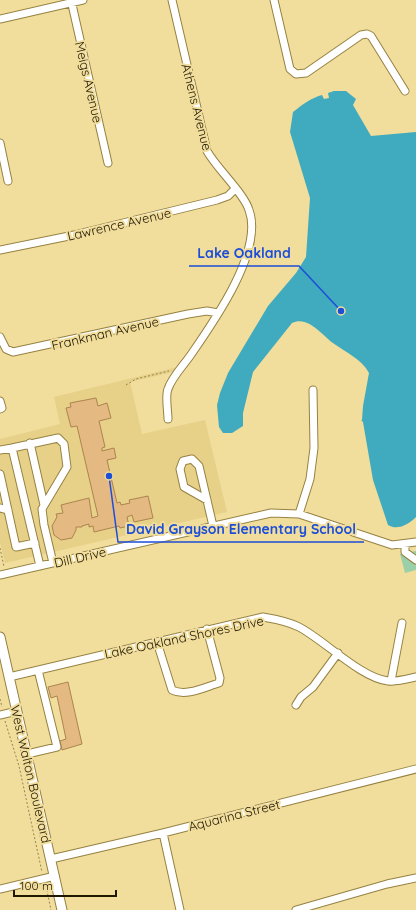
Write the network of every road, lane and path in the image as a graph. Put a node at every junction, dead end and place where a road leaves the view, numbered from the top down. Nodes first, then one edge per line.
1 (83, 0) edge
2 (172, 0) edge
3 (274, 0) edge
4 (71, 1) edge
5 (0, 19) edge
6 (405, 91) dead end
7 (0, 143) edge
8 (108, 163) dead end
9 (8, 181) dead end
10 (235, 190) junction
11 (0, 250) edge
12 (218, 313) junction
13 (0, 337) edge
14 (181, 369) junction
15 (126, 385) dead end
16 (313, 390) dead end
17 (0, 401) edge
18 (0, 409) edge
19 (168, 419) dead end
20 (30, 443) junction
21 (12, 448) junction
22 (0, 450) edge
23 (0, 474) edge
24 (207, 500) junction
25 (44, 505) junction
26 (0, 508) edge
27 (8, 510) junction
28 (299, 514) junction
29 (213, 526) junction
30 (416, 542) edge
31 (35, 544) junction
32 (405, 544) junction
33 (0, 548) edge
34 (416, 560) edge
35 (52, 563) junction
36 (40, 566) junction
37 (3, 575) edge
38 (402, 623) dead end
39 (207, 630) junction
40 (0, 637) edge
41 (157, 642) junction
42 (338, 654) junction
43 (38, 670) junction
44 (9, 677) junction
45 (416, 677) edge
46 (391, 681) junction
47 (0, 699) edge
48 (296, 705) dead end
49 (17, 711) junction
50 (2, 715) edge
51 (27, 754) junction
52 (416, 769) edge
53 (163, 833) junction
54 (51, 858) junction
55 (55, 876) junction
56 (44, 878) junction
57 (416, 878) edge
58 (0, 889) edge
59 (51, 910) edge
60 (62, 910) edge
61 (180, 910) edge
62 (296, 910) edge

1 - 4 street
2 - 10 street, Athens Avenue
3 - 6 street
4 - 5 street
4 - 8 street, Meigs Avenue
7 - 9 street
10 - 11 street, Lawrence Avenue
10 - 12 street, Athens Avenue
12 - 13 street, Frankman Avenue
12 - 14 street, Athens Avenue
14 - 15 path
14 - 19 street, Athens Avenue
16 - 28 street
17 - 18 street
20 - 21 street
20 - 25 street
20 - 25 street
21 - 22 street
21 - 31 street
23 - 27 street
24 - 24 street
24 - 29 street
25 - 35 street
26 - 27 street
27 - 31 street
28 - 29 street, Dill Drive
28 - 32 street, Dill Drive
29 - 35 street, Dill Drive
30 - 32 street, Dill Drive
31 - 36 street
32 - 34 street
33 - 37 path
35 - 36 street, Dill Drive
36 - 37 street, Dill Drive
38 - 46 street
39 - 41 street, Lake Oakland Shores Drive
39 - 41 street
39 - 42 street, Lake Oakland Shores Drive
40 - 44 main road, West Walton Boulevard
41 - 43 street, Lake Oakland Shores Drive
42 - 46 street, Lake Oakland Shores Drive
42 - 48 street
43 - 44 street, Lake Oakland Shores Drive
43 - 51 street
44 - 49 main road, West Walton Boulevard
45 - 46 street, Lake Oakland Shores Drive
47 - 50 path
49 - 50 street
49 - 51 main road, West Walton Boulevard
50 - 56 path
51 - 54 main road, West Walton Boulevard
52 - 53 street, Aquarina Street
53 - 54 street, Aquarina Street
53 - 61 street
54 - 55 main road, West Walton Boulevard
55 - 56 street
55 - 60 main road, West Walton Boulevard
56 - 58 street
56 - 59 path
57 - 62 street

